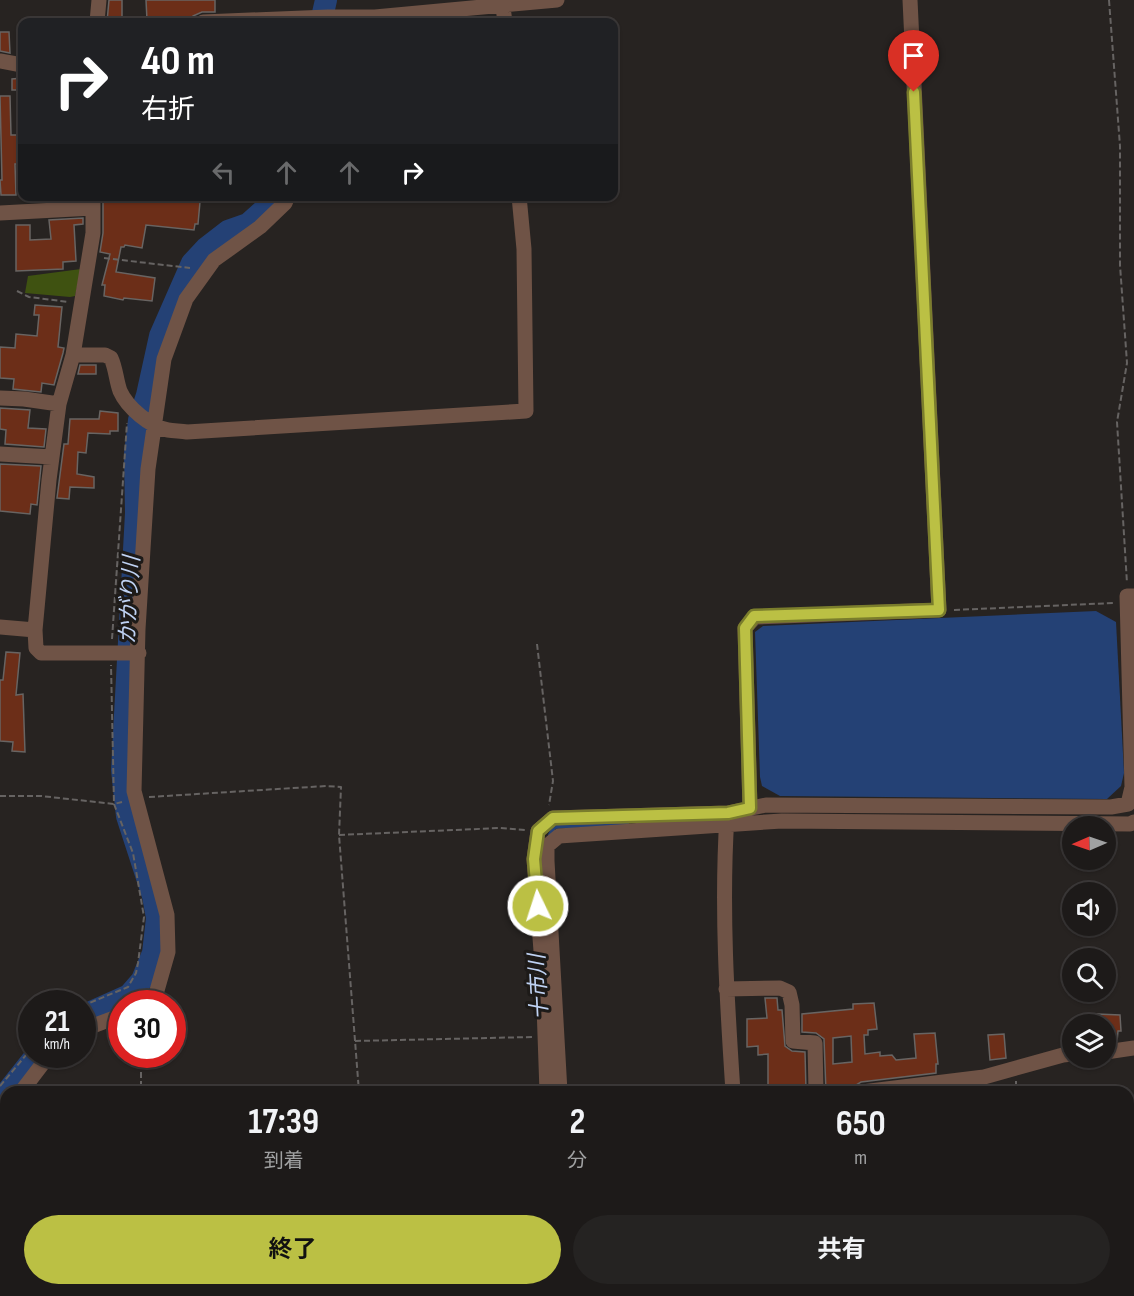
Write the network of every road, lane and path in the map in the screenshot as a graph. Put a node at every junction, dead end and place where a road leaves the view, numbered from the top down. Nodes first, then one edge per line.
1 (99, 0) edge
2 (556, 0) edge
3 (910, 0) edge
4 (1109, 0) edge
5 (503, 3) edge
6 (97, 18) edge
7 (350, 18) edge
8 (505, 18) edge
9 (0, 61) edge
10 (18, 64) edge
11 (286, 201) edge
12 (519, 201) edge
13 (93, 202) edge
14 (0, 213) edge
15 (89, 256) junction
16 (184, 267) dead end
17 (16, 291) dead end
18 (80, 303) junction
19 (73, 355) junction
20 (0, 398) edge
21 (59, 404) junction
22 (129, 405) junction
23 (155, 425) junction
24 (0, 454) edge
25 (52, 457) junction
26 (1131, 596) edge
27 (939, 610) junction
28 (0, 627) edge
29 (34, 630) junction
30 (537, 644) dead end
31 (139, 653) junction
32 (110, 654) junction
33 (0, 796) edge
34 (135, 798) junction
35 (114, 804) junction
36 (1128, 804) junction
37 (750, 808) junction
38 (727, 820) junction
39 (1133, 827) edge
40 (542, 828) junction
41 (339, 835) junction
42 (726, 989) junction
43 (157, 990) edge
44 (96, 1000) edge
45 (545, 1037) junction
46 (355, 1041) junction
47 (1134, 1048) edge
48 (1116, 1051) edge
49 (1062, 1055) edge
50 (18, 1065) edge
51 (39, 1068) edge
52 (141, 1068) edge
53 (0, 1086) edge
54 (26, 1086) edge
55 (141, 1086) edge
56 (359, 1086) edge
57 (547, 1086) edge
58 (560, 1086) edge
59 (733, 1086) edge
60 (816, 1086) edge
61 (911, 1086) edge

1 - 6 street
2 - 5 street
3 - 27 street
4 - 26 path
5 - 7 street
5 - 8 street
9 - 10 street
11 - 23 street
12 - 23 street
13 - 14 street
13 - 15 street
15 - 16 path
15 - 18 street
17 - 18 path
18 - 19 street
19 - 21 street
19 - 22 street
20 - 21 street
21 - 25 street
22 - 23 street
22 - 32 path
23 - 31 street
24 - 25 street
25 - 29 street
26 - 27 path
26 - 36 street
27 - 37 street
28 - 29 street
29 - 32 street
30 - 40 path
31 - 32 street
31 - 34 street
32 - 35 path
33 - 35 path
34 - 35 path
34 - 41 path
34 - 43 street
35 - 44 path
36 - 37 street
36 - 39 street
37 - 38 street
38 - 39 street
38 - 40 street
38 - 42 street
38 - 58 street
40 - 41 path
40 - 45 street
41 - 46 path
42 - 59 street
42 - 60 street
45 - 46 path
45 - 57 street
46 - 56 path
47 - 48 street
49 - 61 street
50 - 53 path
51 - 54 street
52 - 55 path

